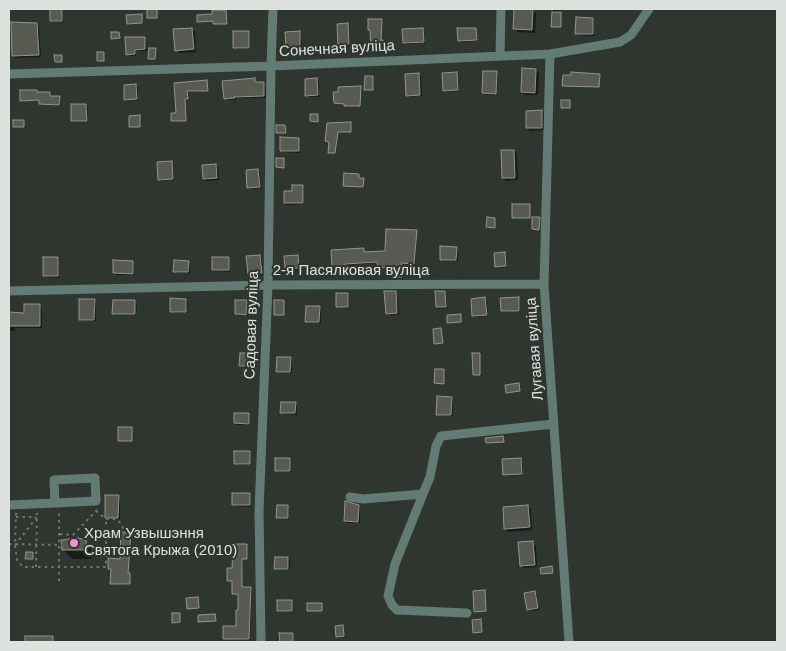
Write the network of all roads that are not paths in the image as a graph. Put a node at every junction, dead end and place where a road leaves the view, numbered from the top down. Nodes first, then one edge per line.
1 (273, 9) edge
2 (501, 9) edge
3 (649, 9) edge
4 (550, 54) junction
5 (500, 55) junction
6 (270, 66) junction
7 (9, 74) edge
8 (544, 284) junction
9 (268, 285) junction
10 (9, 291) edge
11 (554, 424) junction
12 (423, 494) junction
13 (350, 497) dead end
14 (57, 504) junction
15 (12, 506) edge
16 (467, 613) dead end
17 (261, 642) edge
18 (569, 642) edge

1 - 6 street, Садовая вуліца
2 - 5 street
3 - 4 street, Сонечная вуліца
4 - 5 street, Сонечная вуліца
4 - 8 street, Лугавая вуліца
5 - 6 street, Сонечная вуліца
6 - 7 street, Сонечная вуліца
6 - 9 street, Садовая вуліца
8 - 9 street, 2-я Пасялковая вуліца
8 - 11 street, Лугавая вуліца
9 - 10 street, 2-я Пасялковая вуліца
9 - 17 street, Садовая вуліца
11 - 12 street
11 - 18 street, Лугавая вуліца
12 - 13 street
12 - 16 street
14 - 14 street
14 - 15 street

